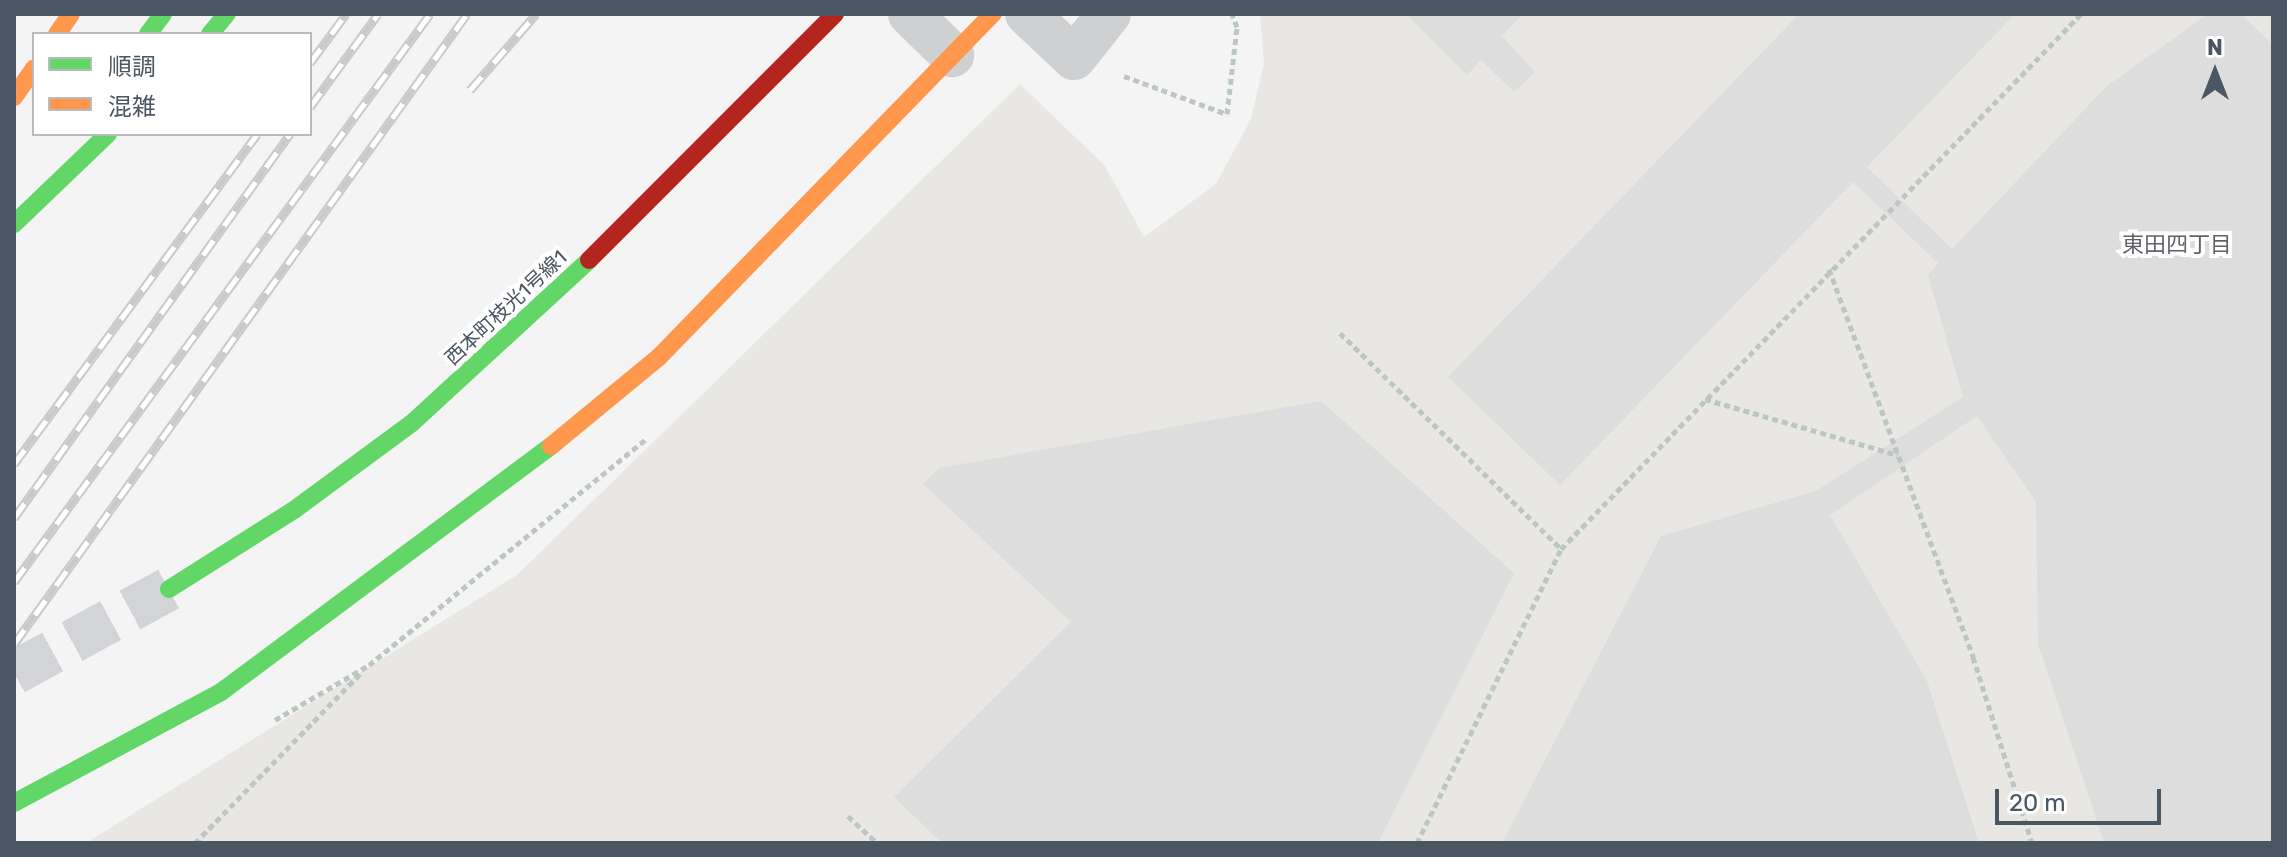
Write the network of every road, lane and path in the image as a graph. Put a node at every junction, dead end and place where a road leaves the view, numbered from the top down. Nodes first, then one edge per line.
1 (71, 14) edge
2 (163, 14) edge
3 (227, 14) edge
4 (835, 14) edge
5 (910, 14) edge
6 (993, 14) edge
7 (1027, 14) edge
8 (1109, 14) edge
9 (1232, 14) edge
10 (2081, 14) edge
11 (58, 32) edge
12 (150, 32) edge
13 (212, 32) edge
14 (952, 55) junction
15 (1074, 58) junction
16 (32, 71) edge
17 (14, 97) edge
18 (106, 136) edge
19 (66, 146) dead end
20 (14, 216) edge
21 (14, 224) edge
22 (1829, 269) junction
23 (1340, 333) dead end
24 (1705, 399) junction
25 (1898, 455) junction
26 (1561, 549) junction
27 (169, 589) tunnel mouth
28 (369, 665) dead end
29 (14, 803) edge
30 (848, 816) dead end
31 (195, 843) edge
32 (877, 843) edge
33 (1417, 843) edge
34 (2032, 843) edge

1 - 11 main road
2 - 12 main road
3 - 13 main road
4 - 27 main road, 西本町枝光1号線1
5 - 14 street
6 - 14 main road
7 - 15 street, bridge
8 - 15 street, bridge
9 - 15 path
10 - 22 path
14 - 29 main road
16 - 17 main road
18 - 21 main road
19 - 20 main road
22 - 24 path
22 - 25 path
23 - 26 path
24 - 25 path
24 - 26 path
25 - 34 path
26 - 33 path
28 - 31 path
30 - 32 path

